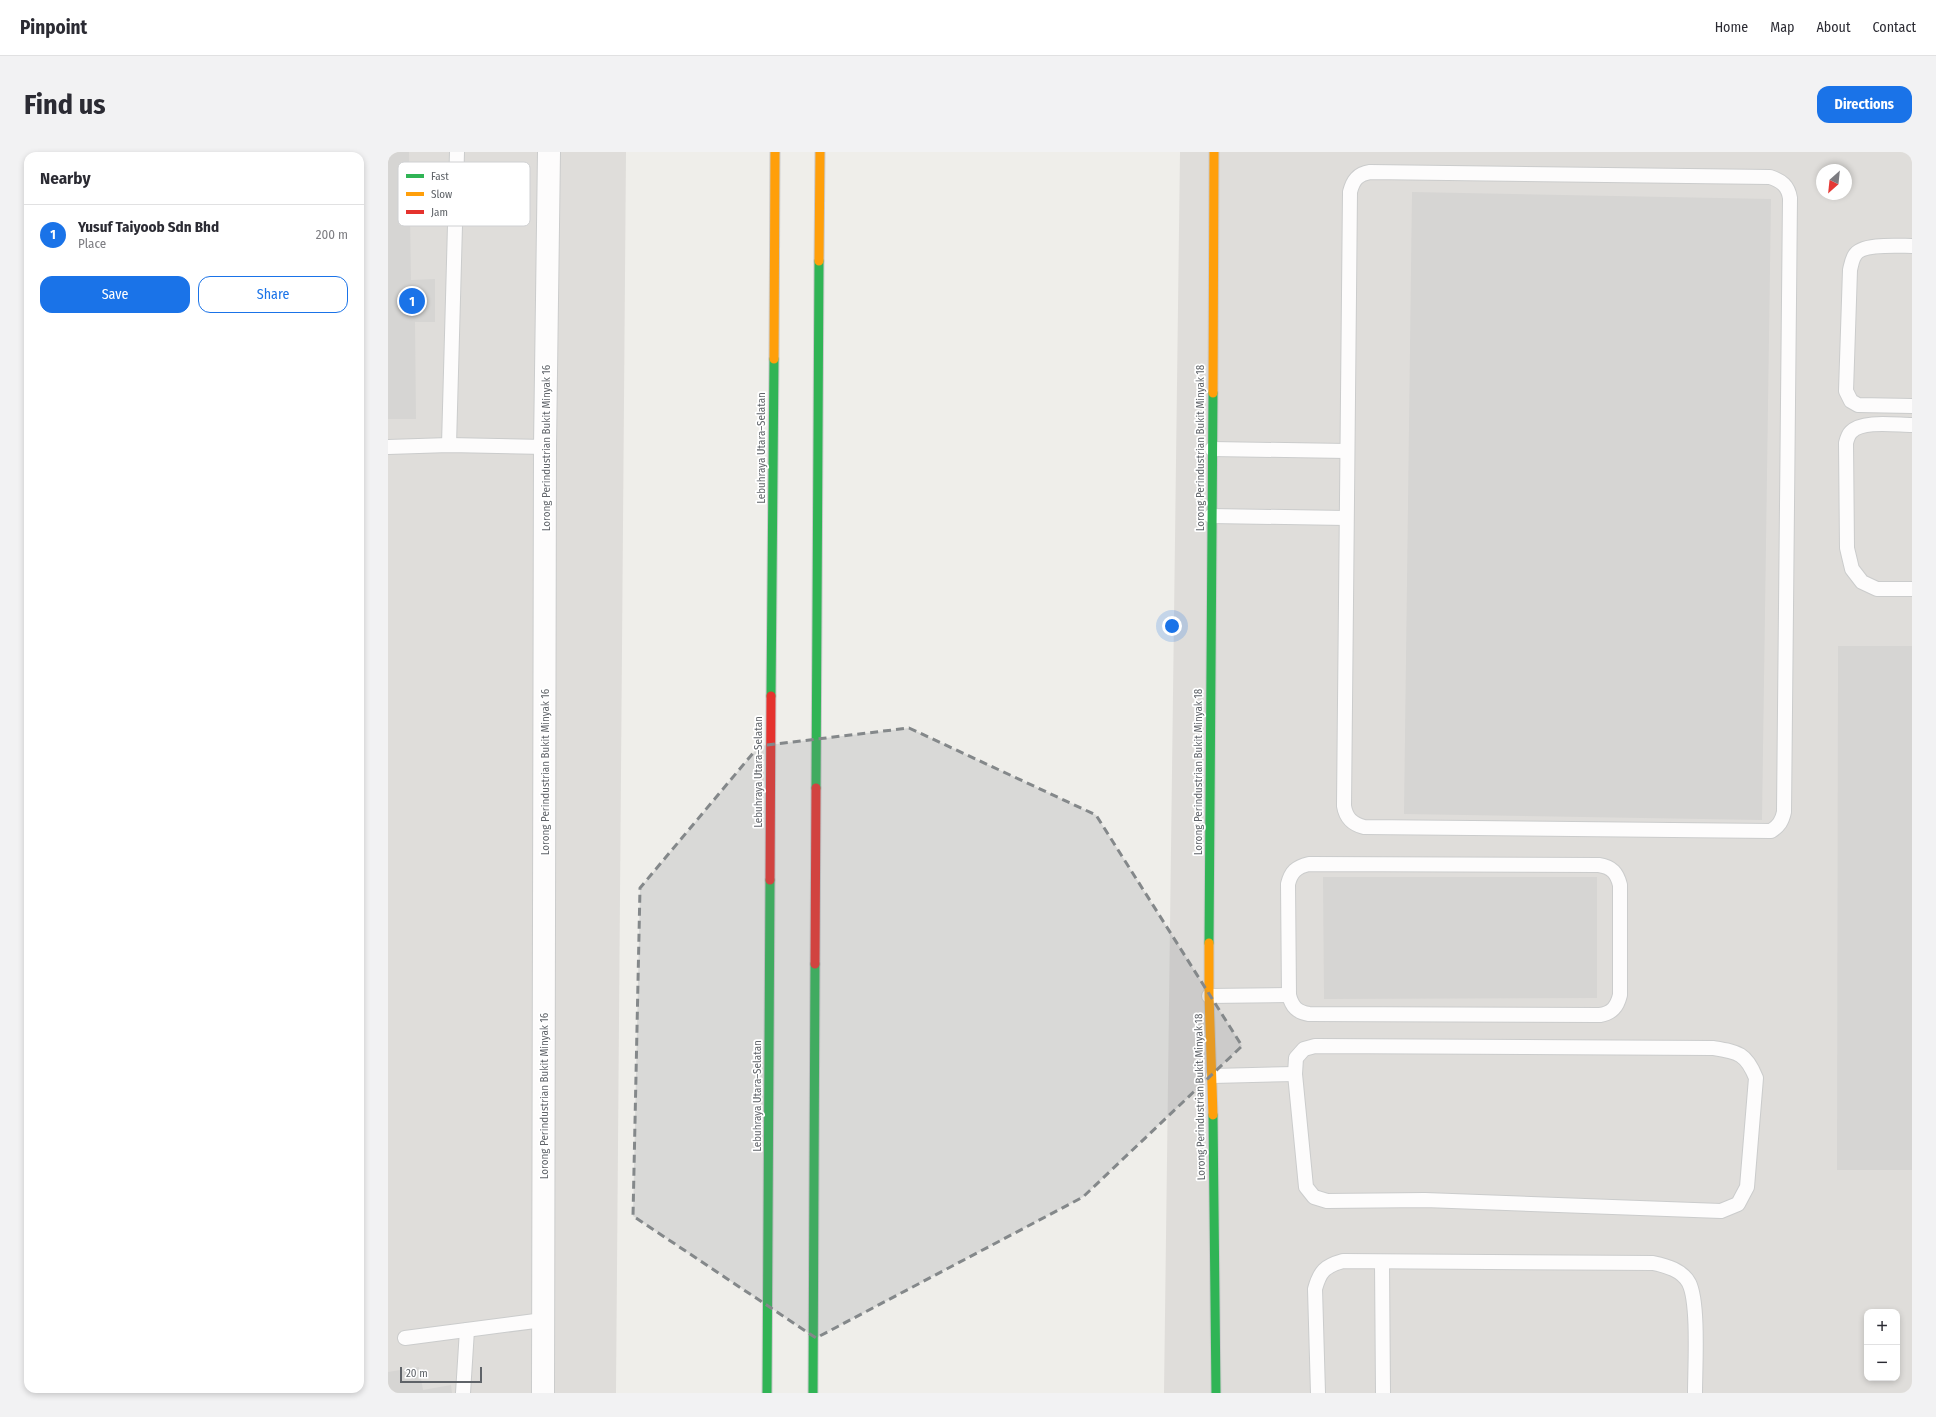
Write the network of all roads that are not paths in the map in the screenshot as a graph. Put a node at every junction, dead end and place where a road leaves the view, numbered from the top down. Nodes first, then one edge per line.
1 (457, 152) edge
2 (549, 152) edge
3 (776, 152) edge
4 (820, 152) edge
5 (1214, 152) edge
6 (457, 162) edge
7 (455, 226) edge
8 (1912, 246) edge
9 (1912, 406) edge
10 (1912, 425) edge
11 (449, 445) junction
12 (388, 447) edge
13 (545, 447) junction
14 (1212, 449) junction
15 (1347, 451) junction
16 (1211, 516) junction
17 (1346, 518) junction
18 (1912, 589) edge
19 (1288, 995) junction
20 (1209, 996) junction
21 (1296, 1074) junction
22 (1213, 1076) junction
23 (1382, 1262) junction
24 (543, 1320) junction
25 (467, 1330) junction
26 (405, 1338) dead end
27 (463, 1393) edge
28 (543, 1393) edge
29 (767, 1393) edge
30 (813, 1393) edge
31 (1216, 1393) edge
32 (1318, 1393) edge
33 (1383, 1393) edge
34 (1695, 1393) edge

1 - 6 lane
2 - 13 street, Lorong Perindustrian Bukit Minyak 16
3 - 29 main road, Lebuhraya Utara–Selatan
4 - 30 main road
5 - 14 main road, Lorong Perindustrian Bukit Minyak 18
7 - 11 lane
8 - 9 lane
10 - 18 lane
11 - 12 lane
11 - 13 lane
13 - 24 street, Lorong Perindustrian Bukit Minyak 16
14 - 15 lane
14 - 16 main road, Lorong Perindustrian Bukit Minyak 18
15 - 17 lane
15 - 17 lane
16 - 17 lane
16 - 20 main road, Lorong Perindustrian Bukit Minyak 18
19 - 19 lane
19 - 20 lane
20 - 22 main road, Lorong Perindustrian Bukit Minyak 18
21 - 21 lane
21 - 22 lane
22 - 31 main road, Lorong Perindustrian Bukit Minyak 18
23 - 32 lane
23 - 33 lane
23 - 34 lane
24 - 25 lane
24 - 28 street, Lorong Perindustrian Bukit Minyak 16
25 - 26 lane
25 - 27 lane

